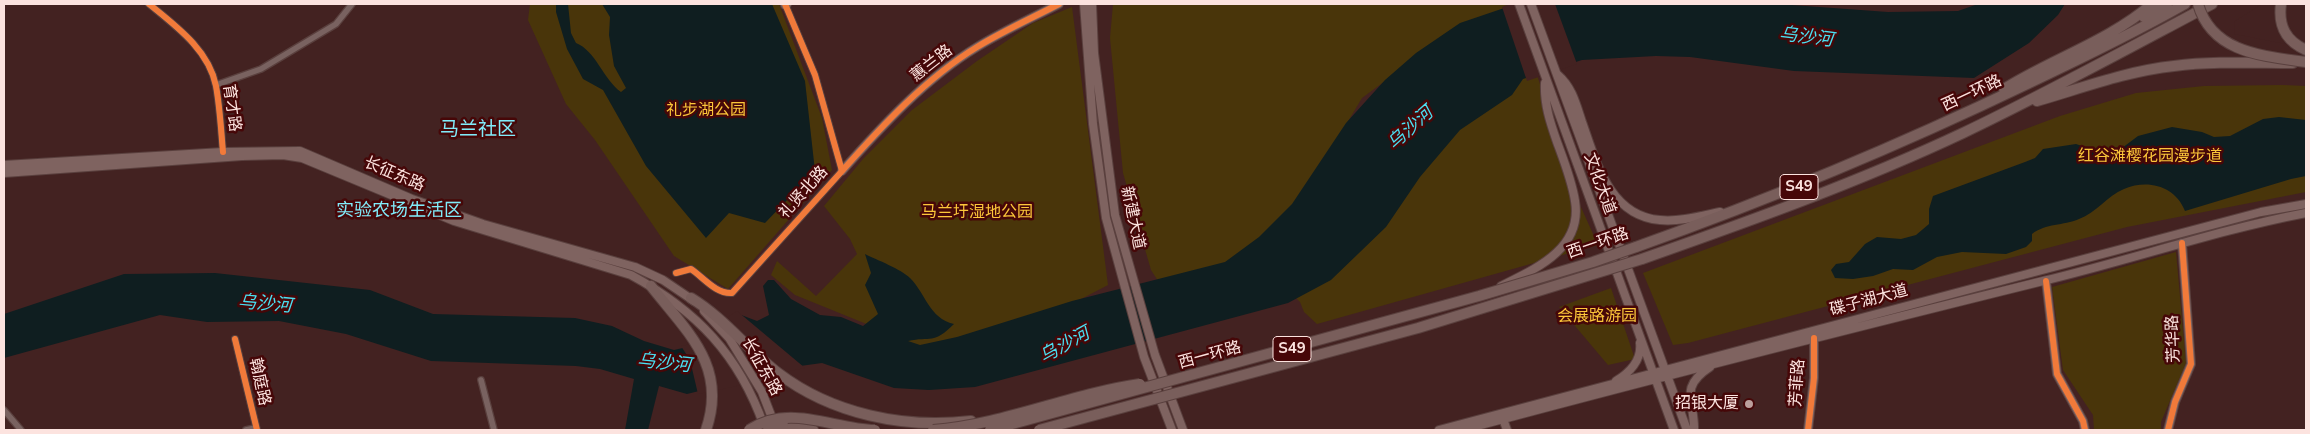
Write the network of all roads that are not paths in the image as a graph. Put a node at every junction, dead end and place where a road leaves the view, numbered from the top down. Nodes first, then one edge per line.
1 (150, 4) edge
2 (352, 4) edge
3 (786, 4) edge
4 (1059, 4) edge
5 (1084, 4) edge
6 (1092, 4) edge
7 (1519, 4) edge
8 (1531, 4) edge
9 (2152, 4) edge
10 (2167, 4) edge
11 (2186, 4) edge
12 (2198, 4) edge
13 (2212, 4) edge
14 (2280, 4) edge
15 (2105, 36) junction
16 (2306, 50) edge
17 (2306, 63) edge
18 (1556, 74) junction
19 (1546, 78) junction
20 (216, 85) junction
21 (2013, 108) junction
22 (1957, 118) junction
23 (223, 152) junction
24 (4, 165) edge
25 (842, 171) junction
26 (4, 173) edge
27 (2306, 204) edge
28 (1743, 209) junction
29 (2306, 213) edge
30 (2182, 243) junction
31 (676, 273) dead end
32 (2046, 281) junction
33 (651, 286) junction
34 (1479, 296) junction
35 (691, 298) junction
36 (1639, 333) junction
37 (1814, 338) junction
38 (235, 339) dead end
39 (1715, 363) junction
40 (1665, 373) junction
41 (1654, 376) junction
42 (1183, 379) junction
43 (481, 380) dead end
44 (1605, 386) junction
45 (4, 410) edge
46 (994, 419) junction
47 (1503, 419) junction
48 (1072, 421) junction
49 (256, 429) edge
50 (21, 430) edge
51 (246, 430) edge
52 (494, 430) edge
53 (706, 430) edge
54 (749, 430) edge
55 (766, 430) edge
56 (776, 430) edge
57 (813, 430) edge
58 (875, 430) edge
59 (933, 430) edge
60 (990, 430) edge
61 (1039, 430) edge
62 (1049, 430) edge
63 (1172, 430) edge
64 (1183, 430) edge
65 (1439, 430) edge
66 (1462, 430) edge
67 (1508, 430) edge
68 (1674, 430) edge
69 (1687, 430) edge
70 (1694, 430) edge
71 (1808, 430) edge
72 (2085, 430) edge
73 (2168, 430) edge

1 - 20 street, 育才路
2 - 20 street
3 - 25 street, 礼贤北路
4 - 25 main road, 蕙兰路
5 - 63 main road, 新建大道
6 - 64 main road, 新建大道
7 - 19 main road, 文化大道
8 - 18 main road, 文化大道
9 - 15 highway
10 - 15 highway
11 - 22 highway, 西一环路 / S49
12 - 17 highway, bridge
13 - 21 highway, 西一环路 / S49
14 - 16 highway
15 - 22 highway
17 - 21 highway, bridge
18 - 28 main road
18 - 40 main road, 文化大道
19 - 34 main road, bridge
19 - 36 main road, 文化大道
20 - 23 street, 育才路
21 - 48 highway, 西一环路 / S49, bridge
22 - 28 highway, 西一环路 / S49
23 - 24 main road, 长征东路
23 - 35 main road, 长征东路
25 - 31 street, 礼贤北路
26 - 33 main road, 长征东路
27 - 40 main road, 碟子湖大道
28 - 34 highway, 西一环路 / S49, bridge
29 - 30 main road, 碟子湖大道
30 - 32 main road, 碟子湖大道
30 - 73 main road, 芳华路
32 - 37 main road, 碟子湖大道
32 - 72 main road
33 - 53 highway
33 - 55 main road, 长征东路
34 - 42 highway, 西一环路 / S49, bridge
35 - 46 highway, bridge
35 - 56 main road, 长征东路
36 - 41 main road, 文化大道
36 - 44 main road
37 - 39 main road, 碟子湖大道
37 - 71 main road, 芳菲路
38 - 49 street, 翰庭路
39 - 40 main road, 碟子湖大道
39 - 70 main road
40 - 41 main road, 碟子湖大道
40 - 69 main road, 文化大道
41 - 44 main road, 碟子湖大道
41 - 47 main road, 碟子湖大道
41 - 68 main road, 文化大道
42 - 46 highway, bridge
42 - 60 highway, 西一环路 / S49, bridge
43 - 52 street
44 - 65 main road, 碟子湖大道
45 - 50 street
46 - 59 highway, bridge
47 - 66 main road, 碟子湖大道
47 - 67 main road
48 - 61 highway, 西一环路 / S49, bridge
48 - 62 highway, bridge
49 - 51 street
54 - 58 highway, bridge
55 - 57 highway, bridge

